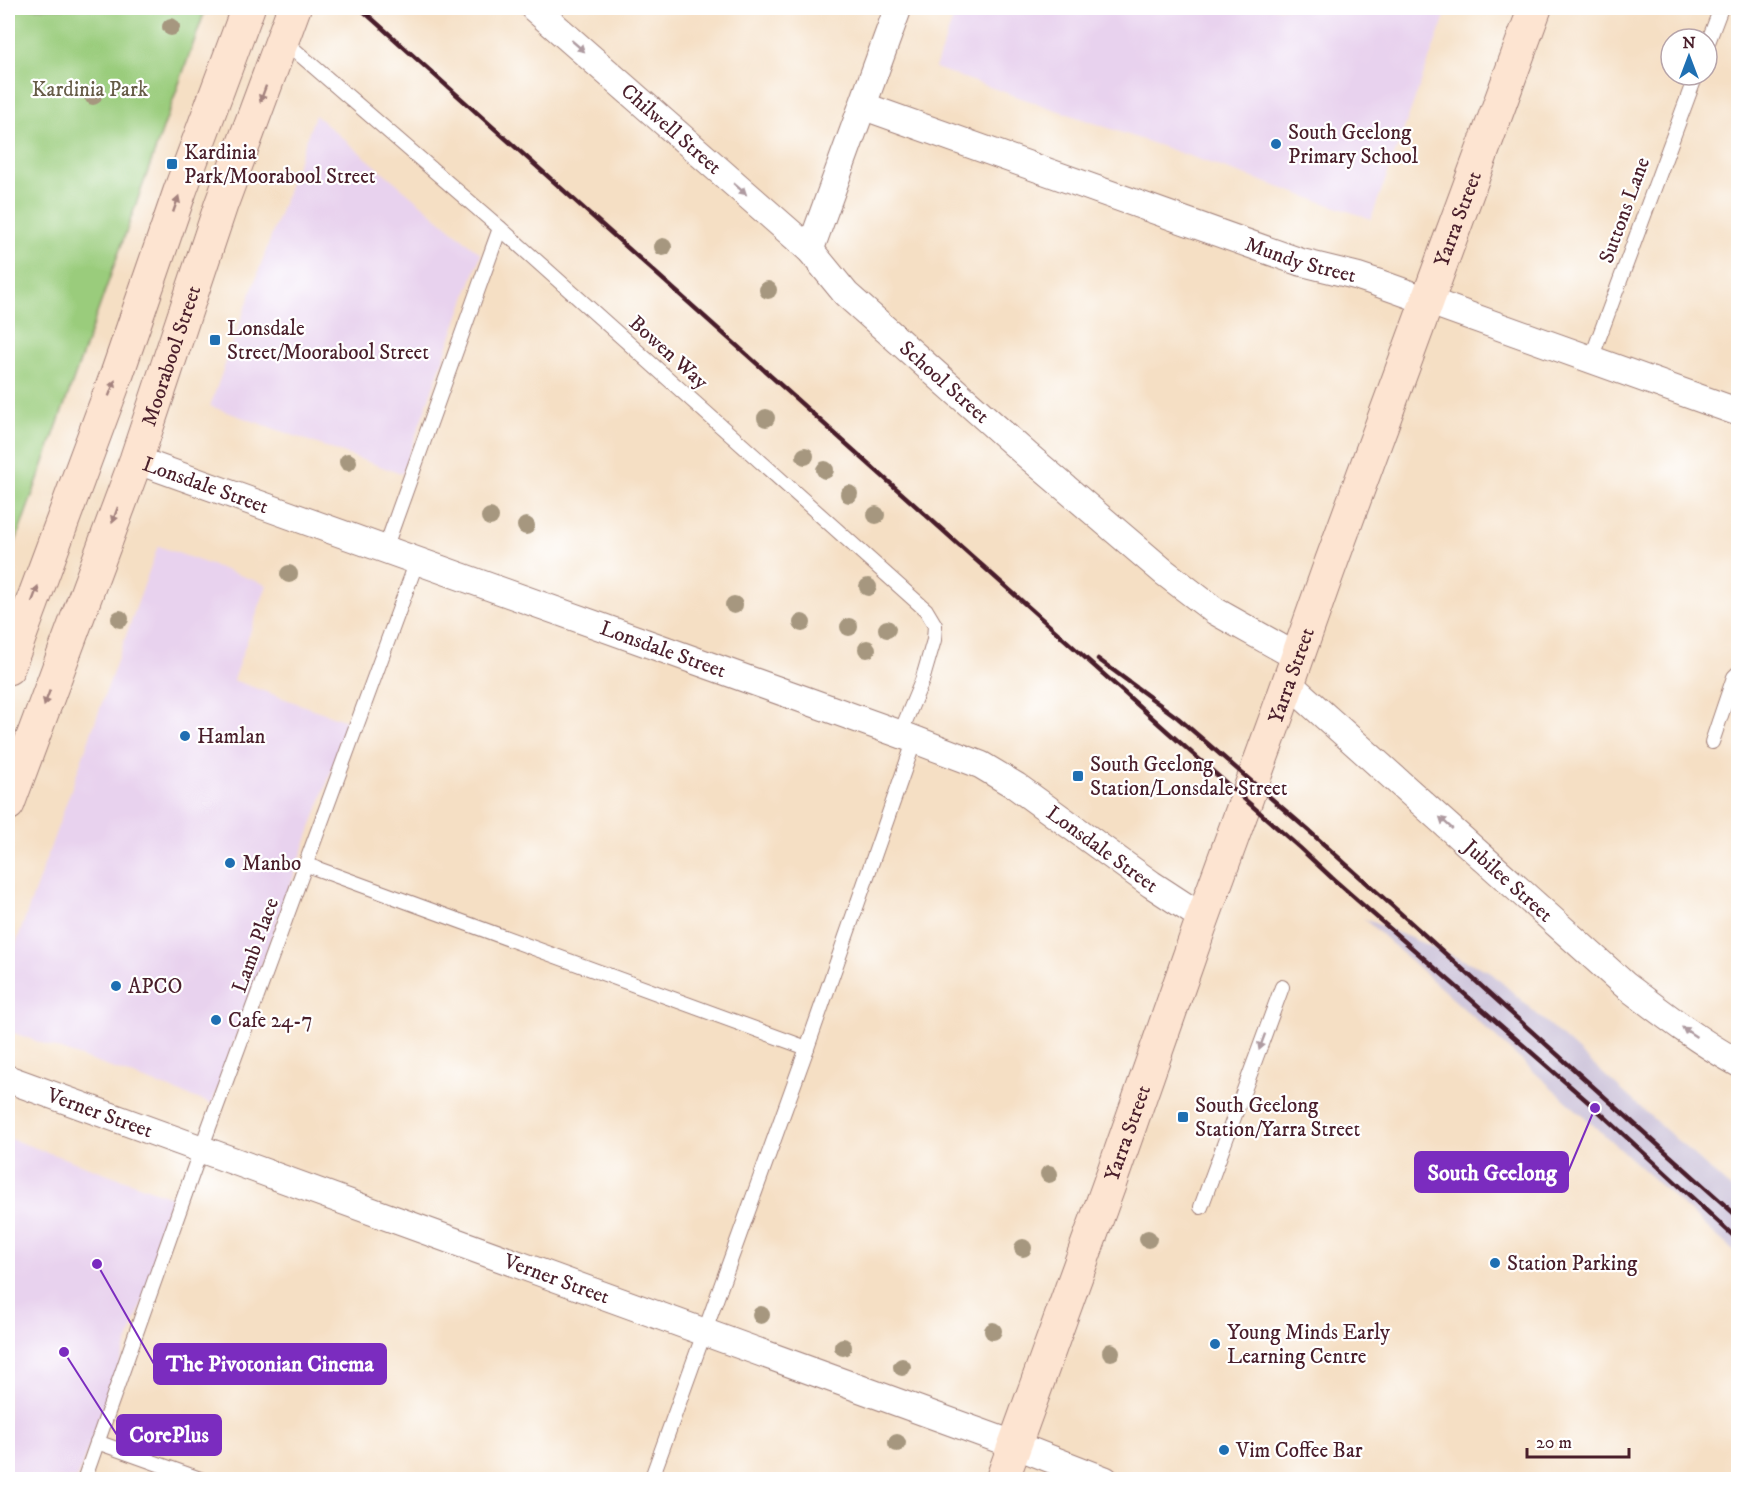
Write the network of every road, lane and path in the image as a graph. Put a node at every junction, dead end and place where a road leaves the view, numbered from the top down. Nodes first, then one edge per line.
1 (248, 8) edge
2 (294, 8) edge
3 (534, 8) edge
4 (898, 8) edge
5 (1535, 8) edge
6 (1721, 8) edge
7 (1714, 27) edge
8 (283, 39) junction
9 (1692, 87) edge
10 (863, 106) junction
11 (500, 228) junction
12 (810, 250) junction
13 (1426, 300) junction
14 (1591, 359) junction
15 (1738, 412) edge
16 (90, 443) junction
17 (136, 460) junction
18 (385, 549) junction
19 (417, 561) junction
20 (8, 668) edge
21 (1293, 670) junction
22 (1738, 673) edge
23 (908, 737) junction
24 (1712, 742) dead end
25 (8, 804) edge
26 (306, 865) junction
27 (1203, 918) junction
28 (1282, 987) dead end
29 (807, 1048) junction
30 (1738, 1063) edge
31 (8, 1079) edge
32 (201, 1149) junction
33 (1202, 1207) dead end
34 (704, 1333) junction
35 (98, 1442) junction
36 (1015, 1445) junction
37 (84, 1479) edge
38 (203, 1479) edge
39 (651, 1479) edge
40 (1002, 1479) edge
41 (1105, 1479) edge

16 -> 1 street
2 - 8 street, Moorabool Street
3 -> 12 street, Chilwell Street
4 - 10 street
5 - 13 street, Yarra Street
6 - 7 lane
8 - 11 lane, Bowen Way
8 -> 17 street, Moorabool Street
9 - 14 lane, Suttons Lane
10 - 12 street
10 - 13 street, Mundy Street
11 - 18 lane
11 - 23 lane, Bowen Way
12 - 21 street, School Street
13 - 14 street, Mundy Street
13 - 21 street, Yarra Street
14 - 15 street, Mundy Street
16 - 17 street, Lonsdale Street
20 -> 16 street
17 - 18 street, Lonsdale Street
17 -> 25 street, Moorabool Street
18 - 19 street, Lonsdale Street
19 - 23 street, Lonsdale Street
19 - 26 lane, Lamb Place
21 - 27 street, Yarra Street
30 -> 21 street, Jubilee Street
22 - 24 lane
23 - 27 street, Lonsdale Street
23 - 29 lane, Bowen Way
26 - 29 lane
26 - 32 lane, Lamb Place
27 - 36 street, Yarra Street
28 -> 33 lane
29 - 34 lane, Bowen Way
31 - 32 street, Verner Street
32 - 34 street, Verner Street
32 - 35 lane, Lamb Place
34 - 36 street, Verner Street
34 - 39 lane, Bowen Way
35 - 37 lane, Lamb Place
35 - 38 lane
36 - 40 street, Yarra Street
36 - 41 street, Verner Street

